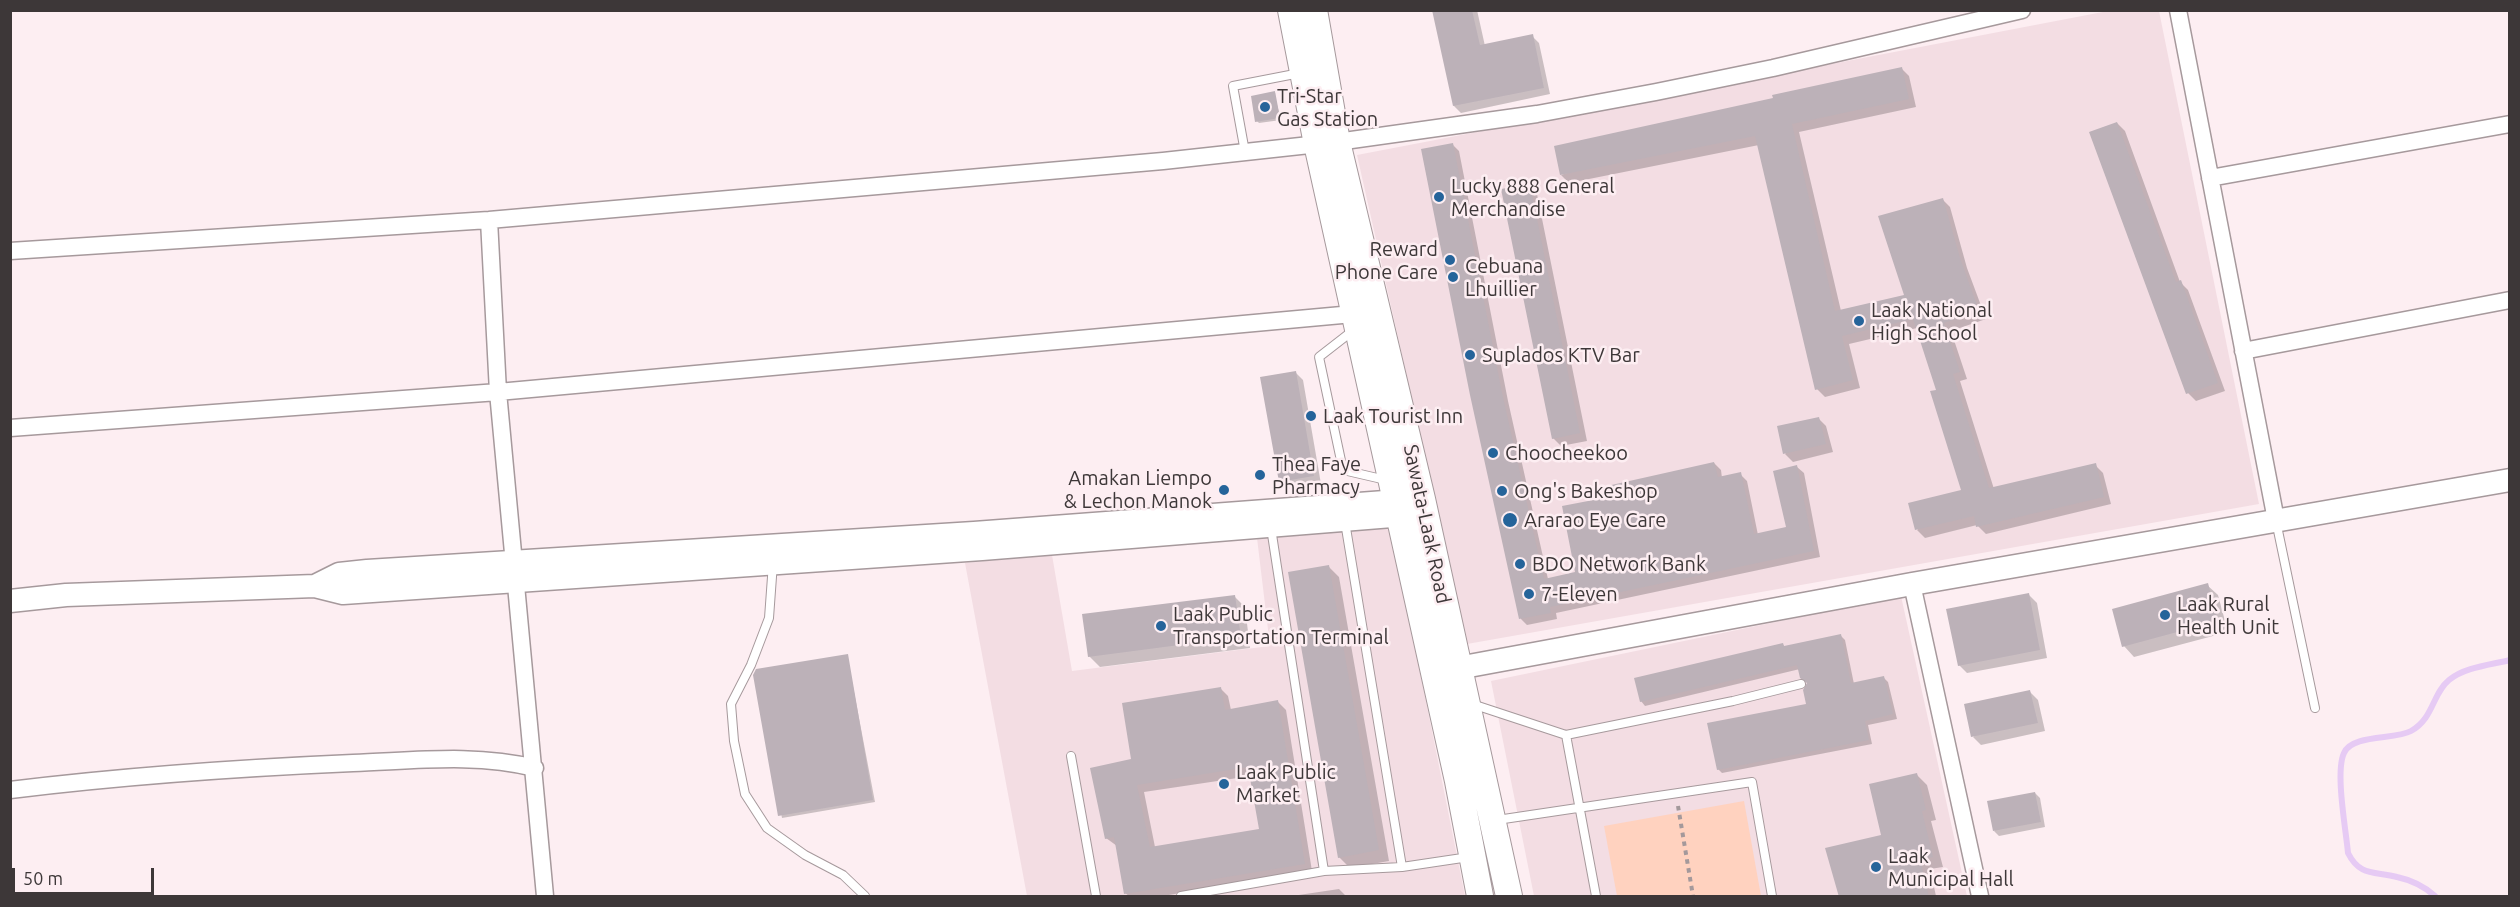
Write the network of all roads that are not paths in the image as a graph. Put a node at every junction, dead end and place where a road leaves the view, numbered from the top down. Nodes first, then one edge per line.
1 (1291, 10) edge
2 (1314, 10) edge
3 (2022, 10) edge
4 (2178, 10) edge
5 (1303, 72) junction
6 (2510, 124) edge
7 (1327, 143) junction
8 (1245, 152) junction
9 (2210, 178) junction
10 (489, 220) junction
11 (10, 251) edge
12 (2510, 300) edge
13 (1364, 317) junction
14 (2243, 351) junction
15 (498, 393) junction
16 (10, 428) edge
17 (2510, 480) edge
18 (1396, 500) junction
19 (1424, 506) junction
20 (1344, 514) junction
21 (1270, 520) junction
22 (2276, 520) junction
23 (774, 561) junction
24 (517, 570) junction
25 (1912, 585) junction
26 (10, 601) edge
27 (1458, 668) junction
28 (1801, 684) dead end
29 (1466, 702) junction
30 (2315, 708) dead end
31 (1566, 735) junction
32 (1071, 756) dead end
33 (534, 768) junction
34 (10, 790) edge
35 (1581, 808) junction
36 (1493, 821) junction
37 (1472, 856) junction
38 (1402, 867) junction
39 (1324, 871) junction
40 (545, 897) edge
41 (865, 897) edge
42 (1096, 897) edge
43 (1181, 897) edge
44 (1480, 897) edge
45 (1509, 897) edge
46 (1596, 897) edge
47 (1772, 897) edge
48 (1980, 897) edge

1 - 5 main road, Sawata-Laak Road
2 - 7 main road, Sawata-Laak Road
3 - 7 street
4 - 9 street
5 - 7 main road, Sawata-Laak Road
5 - 8 lane
6 - 9 street
7 - 8 street
7 - 13 main road, Sawata-Laak Road
8 - 10 street
9 - 14 street
10 - 11 street
10 - 15 street
12 - 14 street
13 - 15 street
13 - 18 main road, Sawata-Laak Road
13 - 18 lane
13 - 19 main road, Sawata-Laak Road
14 - 22 street
15 - 16 street
15 - 24 street
17 - 22 street
18 - 19 street
18 - 20 street
18 - 37 main road, Sawata-Laak Road
19 - 27 main road, Sawata-Laak Road
20 - 21 street
20 - 38 lane
21 - 23 street
21 - 24 street
21 - 39 lane
22 - 25 street
22 - 30 lane
23 - 24 street
23 - 41 lane
24 - 26 street
24 - 33 street
25 - 27 street
25 - 48 street
27 - 29 main road, Sawata-Laak Road
28 - 31 lane
29 - 31 lane
29 - 36 main road, Sawata-Laak Road
31 - 35 lane
32 - 42 lane
33 - 34 street
33 - 40 street
35 - 36 lane
35 - 46 lane
35 - 47 lane
36 - 45 main road, Sawata-Laak Road
37 - 38 lane
37 - 44 main road, Sawata-Laak Road
38 - 39 lane
39 - 43 lane

